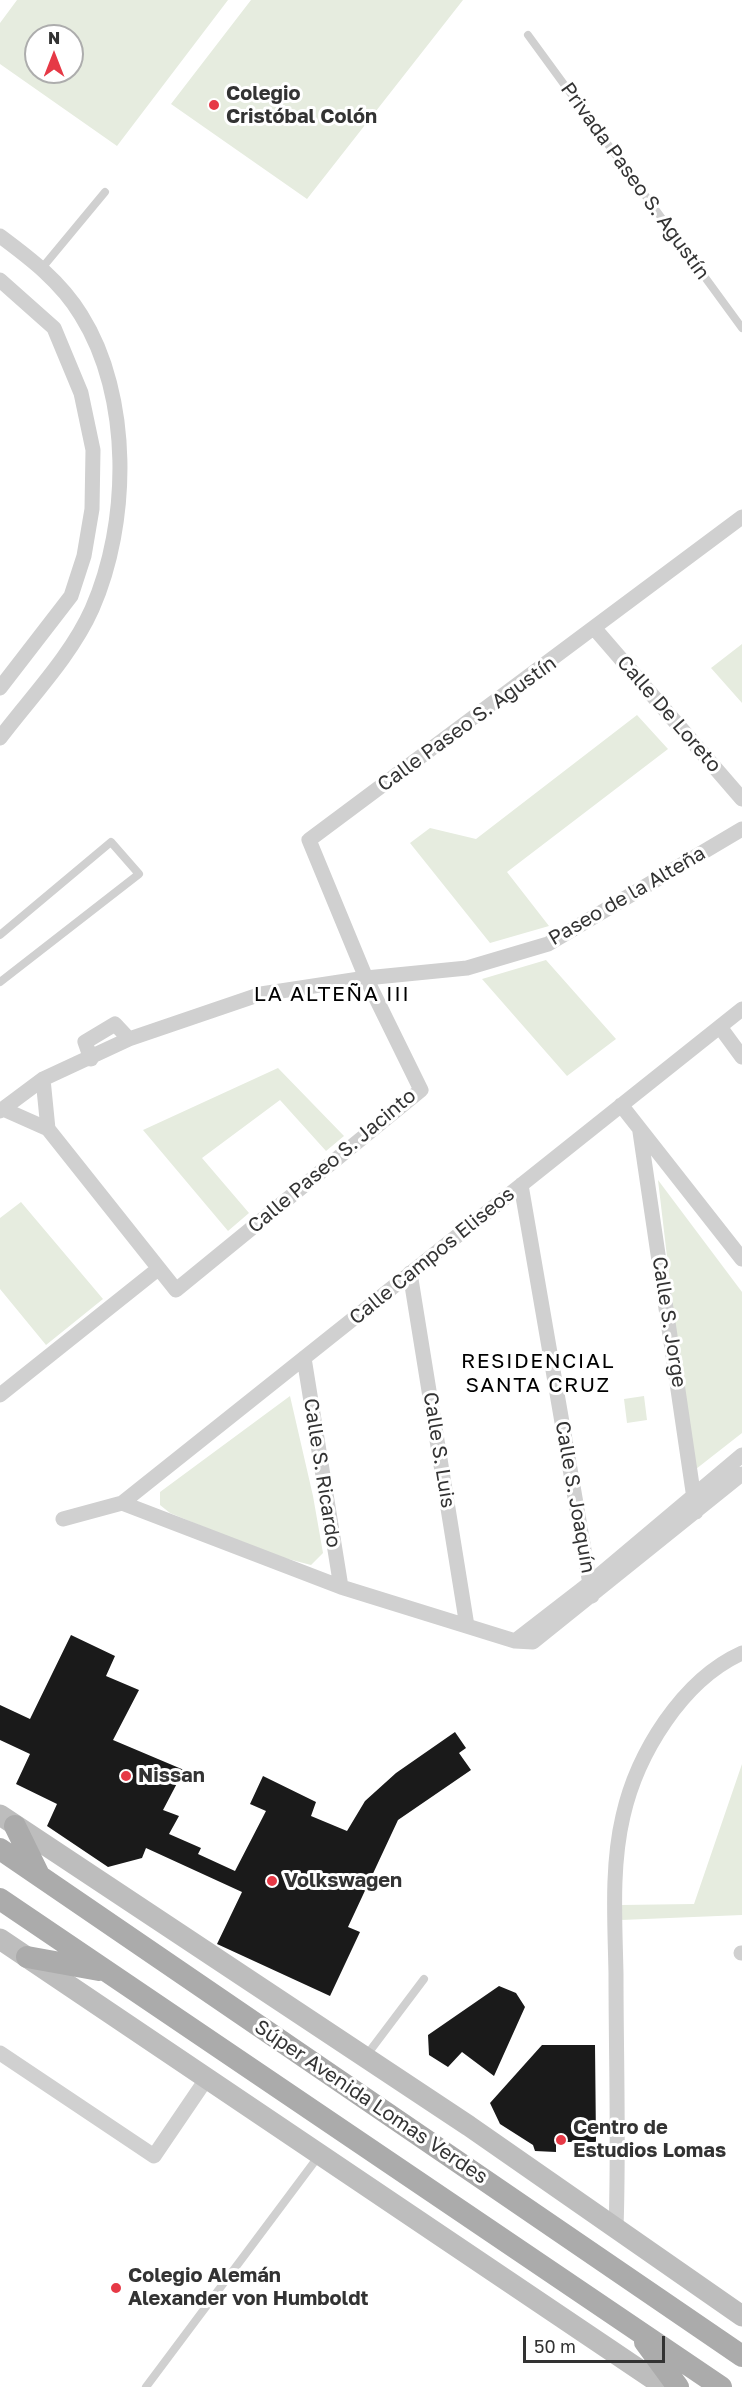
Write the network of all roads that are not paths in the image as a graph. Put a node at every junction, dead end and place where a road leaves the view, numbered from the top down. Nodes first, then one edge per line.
1 (528, 35) dead end
2 (105, 192) dead end
3 (0, 236) edge
4 (42, 268) junction
5 (0, 280) edge
6 (742, 327) edge
7 (742, 517) edge
8 (595, 629) junction
9 (0, 688) edge
10 (0, 738) edge
11 (742, 799) edge
12 (742, 829) edge
13 (0, 935) edge
14 (366, 978) junction
15 (0, 982) edge
16 (742, 1009) edge
17 (720, 1027) junction
18 (742, 1057) edge
19 (43, 1079) junction
20 (621, 1105) junction
21 (1, 1110) edge
22 (48, 1129) junction
23 (640, 1132) junction
24 (521, 1185) junction
25 (742, 1258) edge
26 (158, 1269) junction
27 (410, 1273) junction
28 (304, 1358) junction
29 (0, 1395) edge
30 (742, 1455) edge
31 (742, 1474) edge
32 (695, 1495) junction
33 (122, 1503) junction
34 (696, 1512) junction
35 (63, 1519) dead end
36 (341, 1587) junction
37 (591, 1590) junction
38 (467, 1626) junction
39 (742, 1653) edge
40 (8, 1821) edge
41 (0, 1848) edge
42 (38, 1874) junction
43 (0, 1899) edge
44 (0, 1939) edge
45 (27, 1957) junction
46 (107, 1971) junction
47 (424, 1979) dead end
48 (0, 2053) edge
49 (365, 2057) junction
50 (207, 2078) junction
51 (321, 2153) junction
52 (616, 2228) junction
53 (742, 2316) edge
54 (635, 2329) junction
55 (742, 2356) edge
56 (146, 2387) edge
57 (665, 2387) edge
58 (678, 2387) edge
59 (721, 2387) edge

1 - 6 lane, Privada Paseo S. Agustín
2 - 4 lane
3 - 4 street
4 - 10 street
5 - 9 street
7 - 8 street, Calle Paseo S. Agustín
8 - 11 street, Calle De Loreto
8 - 14 street, Calle Paseo S. Agustín
12 - 14 street, Paseo de la Alteña
13 - 15 lane
14 - 19 street, Paseo de la Alteña
14 - 26 street, Calle Paseo S. Jacinto
16 - 17 street, Calle Campos Eliseos
17 - 18 street
17 - 20 street, Calle Campos Eliseos
19 - 21 street, Paseo de la Alteña
19 - 22 street
20 - 23 street
20 - 24 street, Calle Campos Eliseos
21 - 22 street
22 - 26 street
23 - 25 street
23 - 32 street, Calle S. Jorge
24 - 27 street, Calle Campos Eliseos
24 - 37 street, Calle S. Joaquín
26 - 29 street
27 - 28 street, Calle Campos Eliseos
27 - 38 street, Calle S. Luis
28 - 33 street, Calle Campos Eliseos
28 - 36 street, Calle S. Ricardo
30 - 32 street
31 - 34 street
32 - 34 street, Calle S. Jorge
32 - 37 street
33 - 35 street, Calle Campos Eliseos
33 - 36 street
34 - 37 street
36 - 38 street
37 - 38 street
39 - 52 street
40 - 42 main road
40 - 49 main road, Súper Avenida Lomas Verdes
41 - 42 main road, Súper Avenida Lomas Verdes
42 - 55 main road, Súper Avenida Lomas Verdes
43 - 46 main road, Súper Avenida Lomas Verdes
44 - 45 main road
45 - 46 main road
45 - 50 main road
46 - 54 main road, Súper Avenida Lomas Verdes
47 - 49 lane
48 - 50 street
49 - 52 main road, Súper Avenida Lomas Verdes
50 - 51 main road
51 - 56 lane
51 - 57 main road
52 - 53 main road, Súper Avenida Lomas Verdes
54 - 58 main road
54 - 59 main road, Súper Avenida Lomas Verdes

